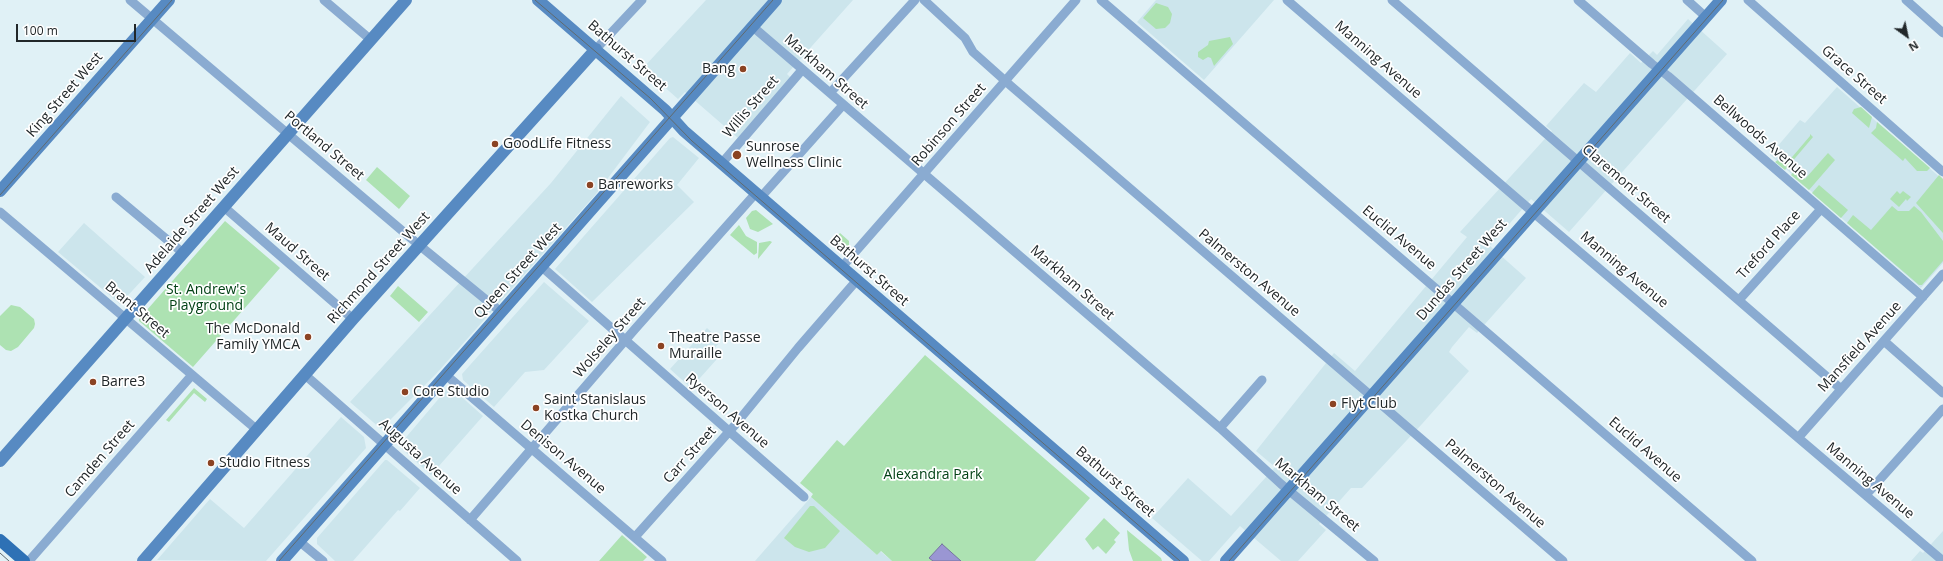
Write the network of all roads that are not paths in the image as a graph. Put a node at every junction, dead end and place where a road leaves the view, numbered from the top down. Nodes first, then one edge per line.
1 (130, 0) edge
2 (169, 0) edge
3 (324, 0) edge
4 (406, 0) edge
5 (538, 0) edge
6 (642, 0) edge
7 (776, 0) edge
8 (915, 0) edge
9 (924, 0) edge
10 (1076, 0) edge
11 (1100, 0) edge
12 (1287, 0) edge
13 (1392, 0) edge
14 (1578, 0) edge
15 (1687, 0) edge
16 (1721, 0) edge
17 (1748, 0) edge
18 (1906, 0) edge
19 (1706, 16) junction
20 (152, 19) junction
21 (752, 26) junction
22 (1943, 33) edge
23 (371, 40) junction
24 (596, 49) junction
25 (802, 70) junction
26 (1659, 70) junction
27 (1005, 81) junction
28 (830, 93) junction
29 (843, 105) junction
30 (673, 118) junction
31 (288, 134) junction
32 (1578, 161) junction
33 (722, 163) junction
34 (1943, 172) edge
35 (924, 174) junction
36 (0, 191) edge
37 (758, 195) junction
38 (116, 197) dead end
39 (224, 207) junction
40 (1821, 209) junction
41 (0, 212) edge
42 (1533, 212) junction
43 (419, 245) junction
44 (183, 253) junction
45 (542, 267) junction
46 (842, 267) junction
47 (1943, 274) edge
48 (857, 280) junction
49 (1923, 297) junction
50 (1739, 300) junction
51 (1453, 303) junction
52 (501, 312) junction
53 (125, 318) junction
54 (353, 319) junction
55 (1884, 341) junction
56 (626, 342) junction
57 (304, 374) junction
58 (192, 375) junction
59 (446, 375) junction
60 (1262, 380) dead end
61 (1841, 389) junction
62 (1943, 393) edge
63 (1371, 396) junction
64 (1943, 409) edge
65 (1220, 428) junction
66 (256, 429) junction
67 (729, 431) junction
68 (1798, 438) junction
69 (384, 445) junction
70 (532, 449) junction
71 (0, 461) edge
72 (1289, 490) junction
73 (1866, 495) junction
74 (804, 497) dead end
75 (470, 520) junction
76 (635, 537) junction
77 (0, 540) edge
78 (300, 542) junction
79 (24, 561) edge
80 (29, 561) edge
81 (143, 561) edge
82 (282, 561) edge
83 (323, 561) edge
84 (517, 561) edge
85 (662, 561) edge
86 (1183, 561) edge
87 (1226, 561) edge
88 (1374, 561) edge
89 (1563, 561) edge
90 (1752, 561) edge
91 (1942, 561) edge

1 - 20 street, Portland Street
2 - 20 main road, King Street West
3 - 23 street
4 - 23 main road, Adelaide Street West
5 - 24 main road, Bathurst Street
6 - 24 street, Richmond Street West
7 - 21 main road, Queen Street West
8 - 28 street
9 - 27 street, Palmerston Avenue
10 - 27 street, Robinson Street
11 - 51 street, Euclid Avenue
12 - 42 street, Manning Avenue
13 - 32 street, Claremont Street
14 - 26 street, Bellwoods Avenue
15 - 19 street
16 - 19 main road, Dundas Street West
17 - 34 street, Grace Street
18 - 22 street
19 - 26 main road, Dundas Street West
20 - 31 street, Portland Street
20 - 36 main road, King Street West
21 - 25 street, Markham Street
21 - 30 main road, Queen Street West
23 - 31 main road, Adelaide Street West
24 - 30 main road, Bathurst Street
24 - 43 main road, Richmond Street West
25 - 28 street, Markham Street
25 - 33 street, Willis Street
26 - 32 main road, Dundas Street West
26 - 40 street, Bellwoods Avenue
27 - 35 street, Robinson Street
27 - 63 street, Palmerston Avenue
28 - 29 street, Markham Street
29 - 35 street, Markham Street
29 - 37 street, Wolseley Street
30 - 33 main road, Bathurst Street
30 - 45 main road, Queen Street West
31 - 39 main road, Adelaide Street West
31 - 43 street, Portland Street
32 - 42 main road, Dundas Street West
32 - 50 street, Claremont Street
33 - 37 main road, Bathurst Street
35 - 46 street, Robinson Street
35 - 65 street, Markham Street
37 - 46 main road, Bathurst Street
37 - 56 street, Wolseley Street
38 - 44 street
39 - 44 main road, Adelaide Street West
39 - 54 street, Maud Street
40 - 49 street, Bellwoods Avenue
40 - 50 street, Treford Place
41 - 53 street, Brant Street
42 - 51 main road, Dundas Street West
42 - 68 street, Manning Avenue
43 - 52 street, Portland Street
43 - 54 main road, Richmond Street West
44 - 53 main road, Adelaide Street West
45 - 52 main road, Queen Street West
45 - 56 street, Ryerson Avenue
46 - 48 main road, Bathurst Street
47 - 49 street, Mansfield Avenue
48 - 67 street, Carr Street
48 - 86 main road, Bathurst Street
49 - 55 street, Mansfield Avenue
50 - 61 street, Claremont Street
51 - 63 main road, Dundas Street West
51 - 90 street, Euclid Avenue
52 - 59 main road, Queen Street West
53 - 58 street, Brant Street
53 - 71 main road, Adelaide Street West
54 - 57 main road, Richmond Street West
55 - 61 street, Mansfield Avenue
55 - 62 street
56 - 67 street, Ryerson Avenue
56 - 70 street, Wolseley Street
57 - 66 main road, Richmond Street West
57 - 69 street, Augusta Avenue
58 - 66 street, Brant Street
58 - 80 street, Camden Street
59 - 69 main road, Queen Street West
59 - 70 street, Denison Avenue
60 - 65 street
61 - 68 street, Mansfield Avenue
63 - 72 main road, Dundas Street West
63 - 89 street, Palmerston Avenue
64 - 73 street
65 - 72 street, Markham Street
66 - 81 main road, Richmond Street West
67 - 74 street, Ryerson Avenue
67 - 76 street, Carr Street
68 - 73 street, Manning Avenue
69 - 75 street, Augusta Avenue
69 - 78 main road, Queen Street West
70 - 75 street, Wolseley Street
70 - 76 street, Denison Avenue
72 - 87 main road, Dundas Street West
72 - 88 street, Markham Street
73 - 91 street, Manning Avenue
75 - 84 street, Augusta Avenue
76 - 85 street, Denison Avenue
77 - 79 main road
78 - 82 main road, Queen Street West
78 - 83 street

